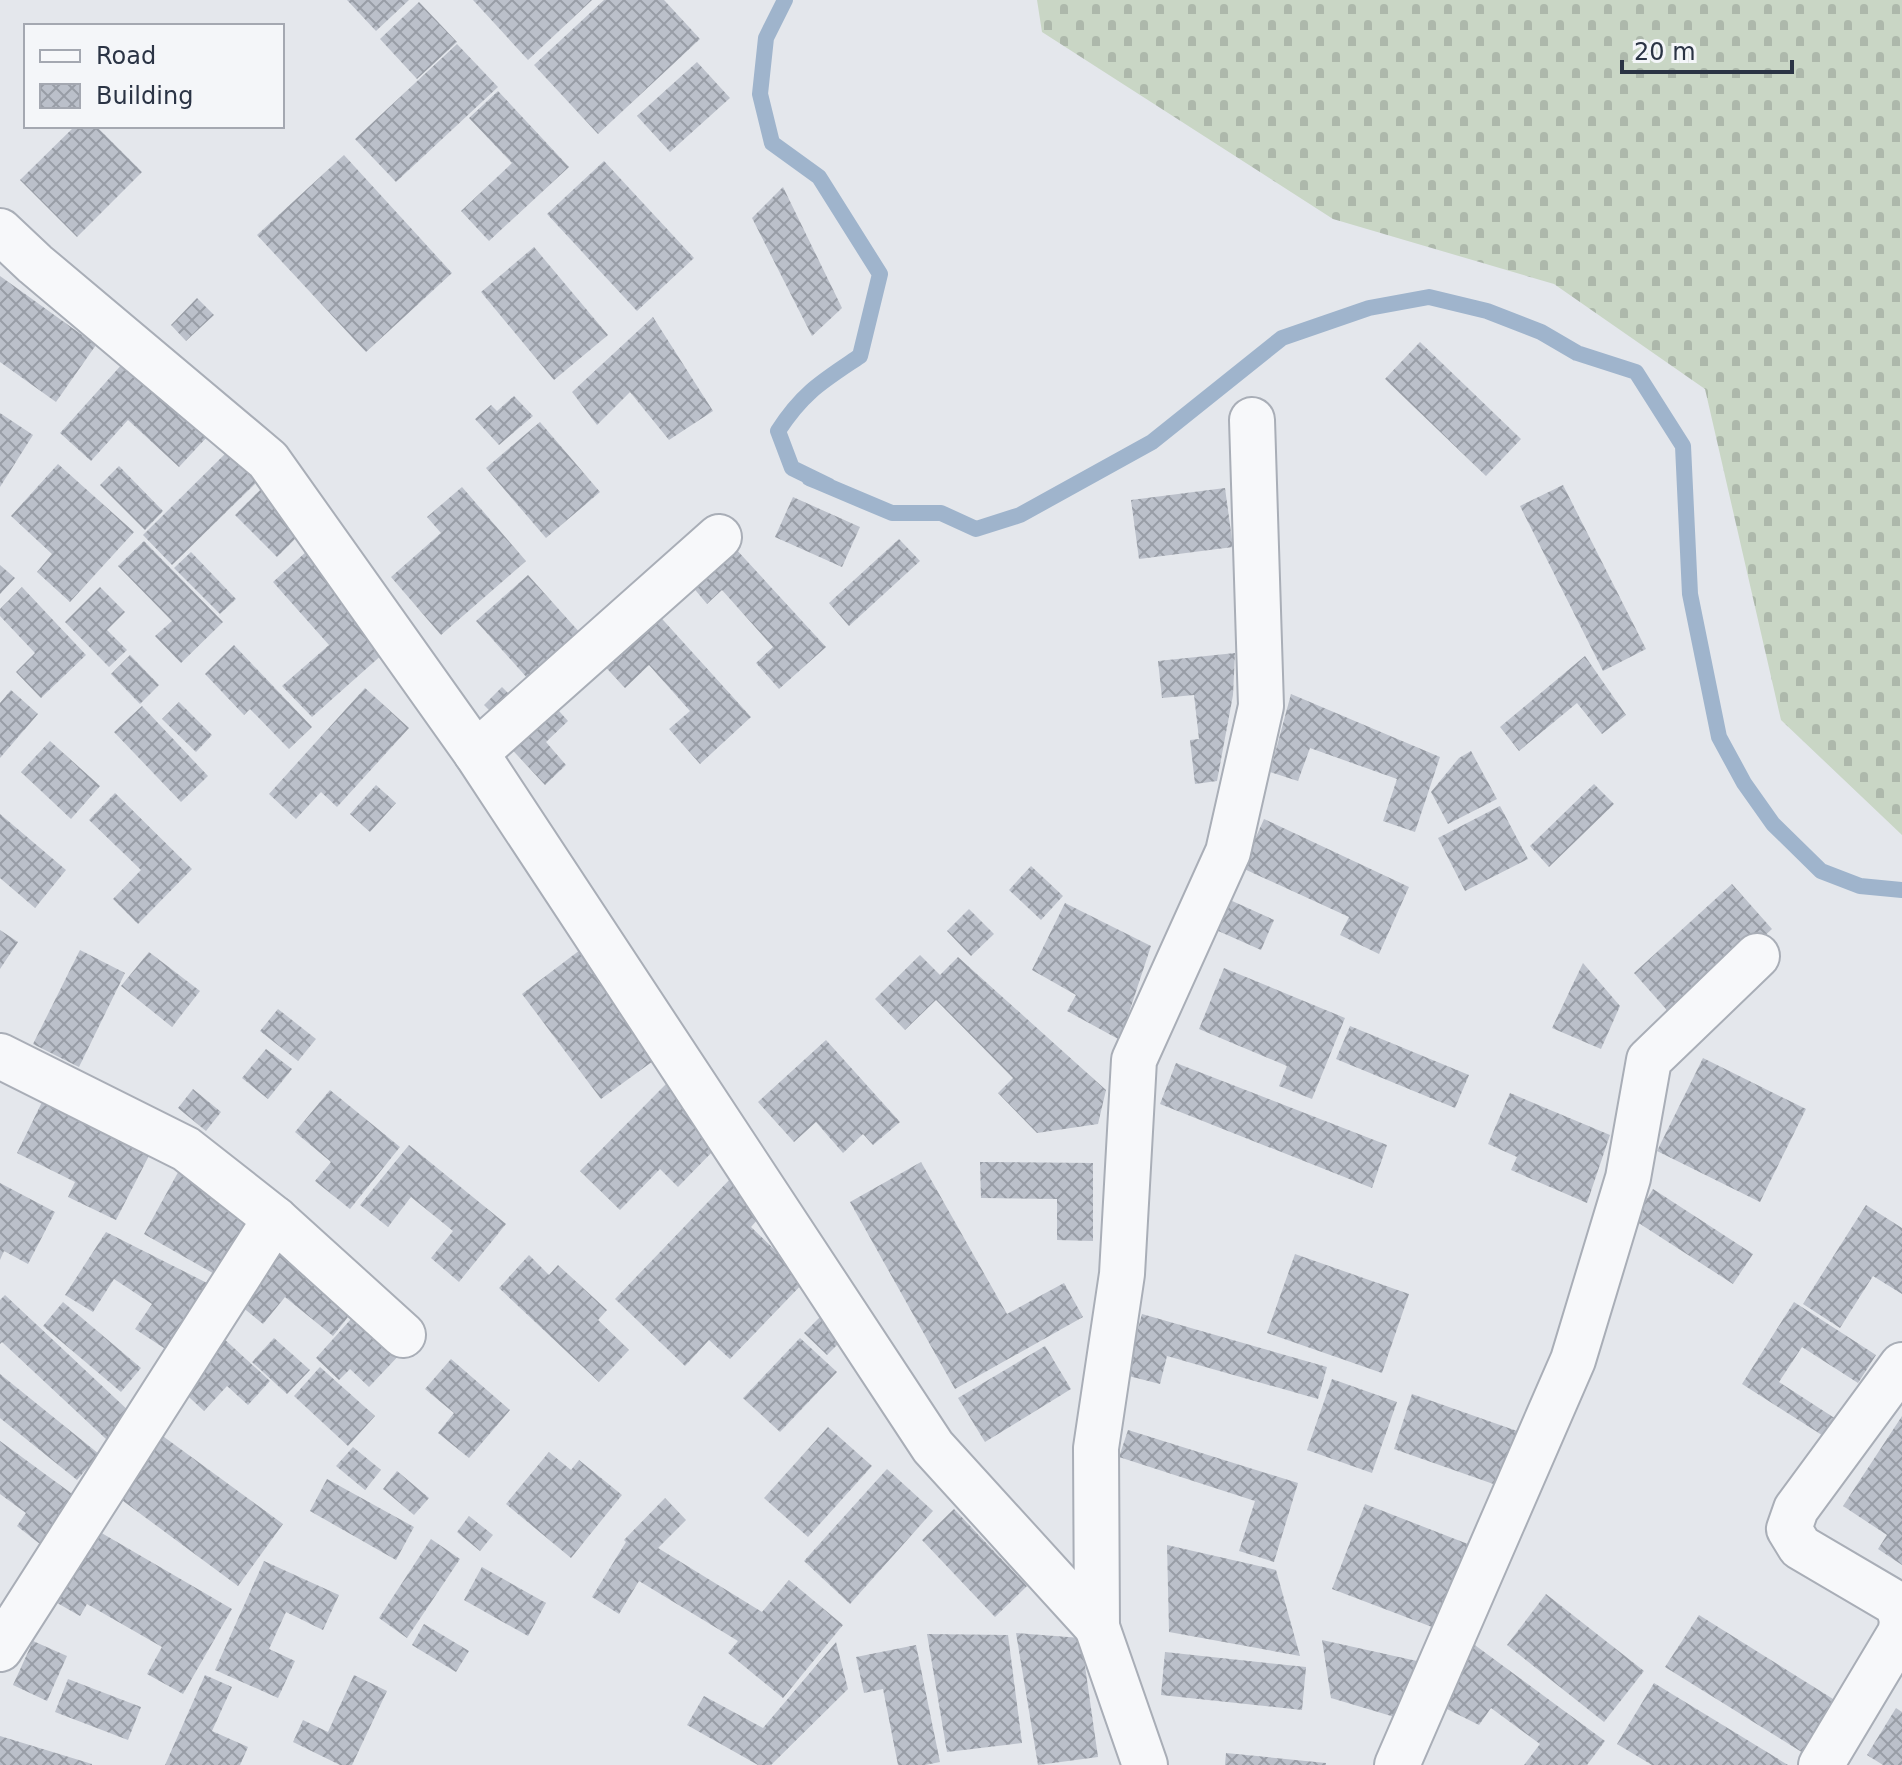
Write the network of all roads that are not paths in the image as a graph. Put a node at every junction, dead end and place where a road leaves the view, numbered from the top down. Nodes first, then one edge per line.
1 (0, 231) edge
2 (1252, 420) dead end
3 (719, 537) dead end
4 (476, 753) junction
5 (1757, 956) dead end
6 (0, 1056) edge
7 (275, 1219) junction
8 (403, 1335) dead end
9 (1902, 1365) edge
10 (1902, 1621) edge
11 (1097, 1627) junction
12 (0, 1649) edge
13 (1145, 1765) edge
14 (1397, 1765) edge
15 (1821, 1765) edge

1 - 4 street
2 - 11 street
3 - 4 street
4 - 11 street
5 - 14 street
6 - 7 street
7 - 8 street
7 - 12 street
9 - 10 street
10 - 15 street
11 - 13 street

